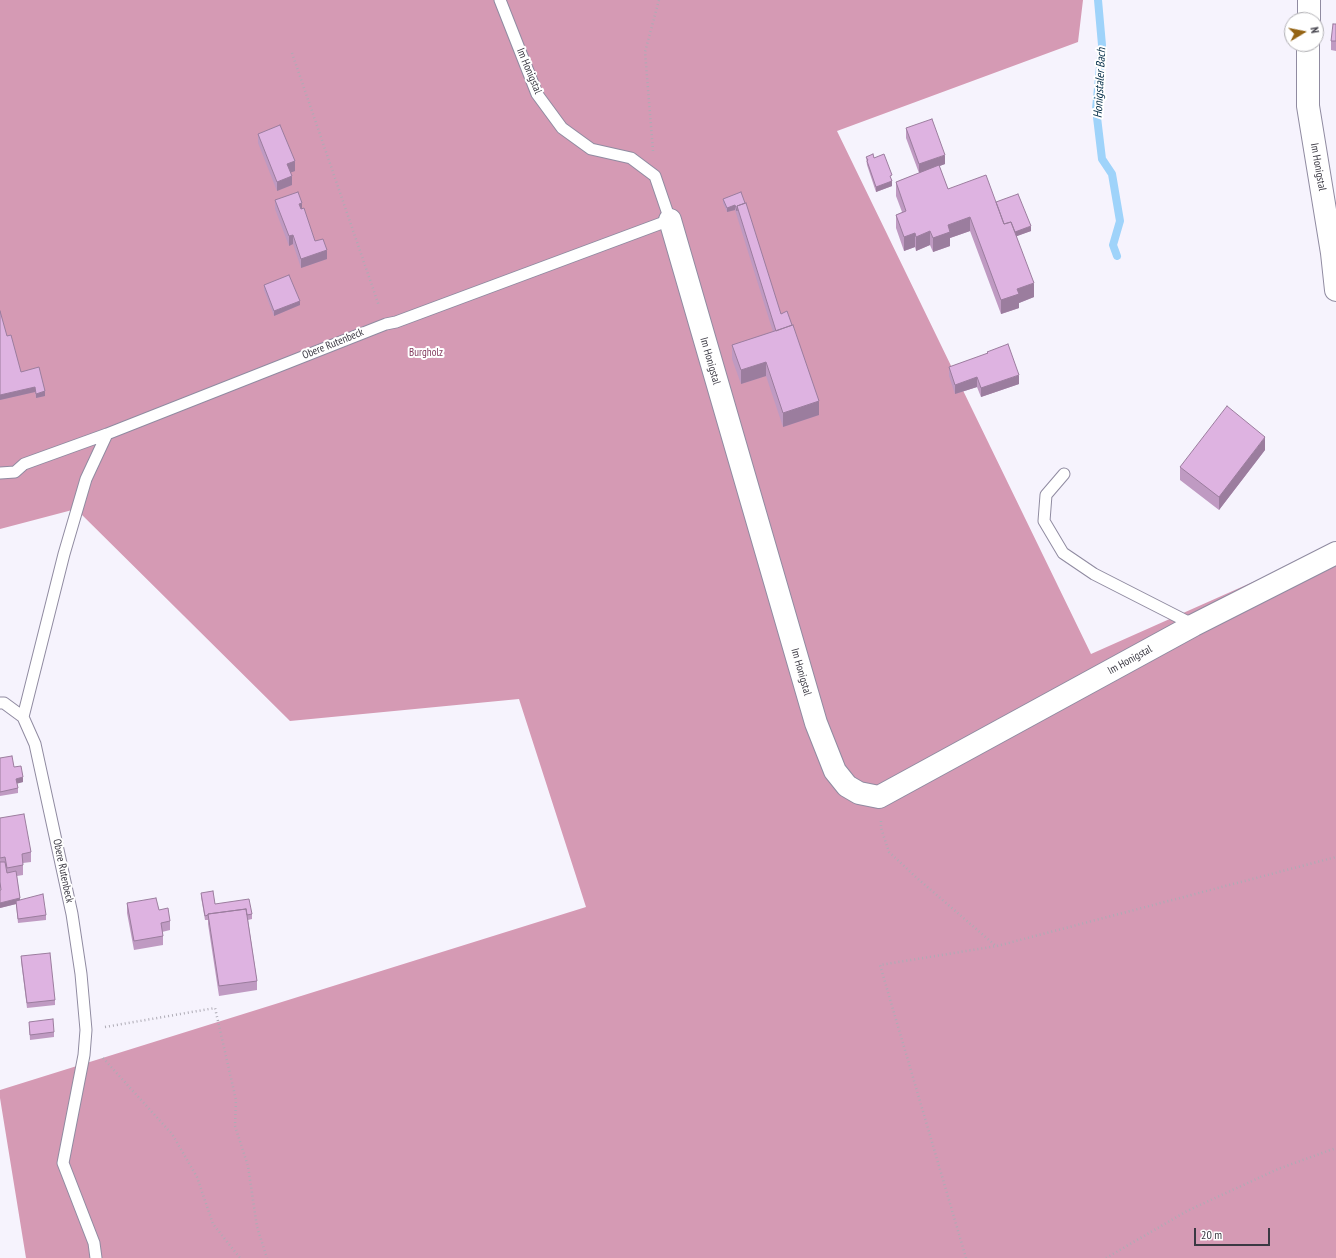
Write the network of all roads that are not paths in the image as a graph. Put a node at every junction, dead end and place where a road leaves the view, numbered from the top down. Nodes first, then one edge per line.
1 (500, 0) edge
2 (1309, 0) edge
3 (1308, 12) edge
4 (1308, 52) edge
5 (670, 220) junction
6 (1336, 290) edge
7 (107, 434) junction
8 (0, 473) edge
9 (1064, 474) dead end
10 (1336, 553) edge
11 (1194, 625) junction
12 (0, 703) edge
13 (23, 717) junction
14 (96, 1258) edge

1 - 5 lane, Im Honigstal
2 - 3 street
4 - 6 street, Im Honigstal
5 - 7 lane, Obere Rutenbeck
5 - 11 street, Im Honigstal
7 - 8 lane, Obere Rutenbeck
7 - 13 lane
9 - 11 lane
10 - 11 street, Im Honigstal
12 - 13 lane, Obere Rutenbeck
13 - 14 lane, Obere Rutenbeck

